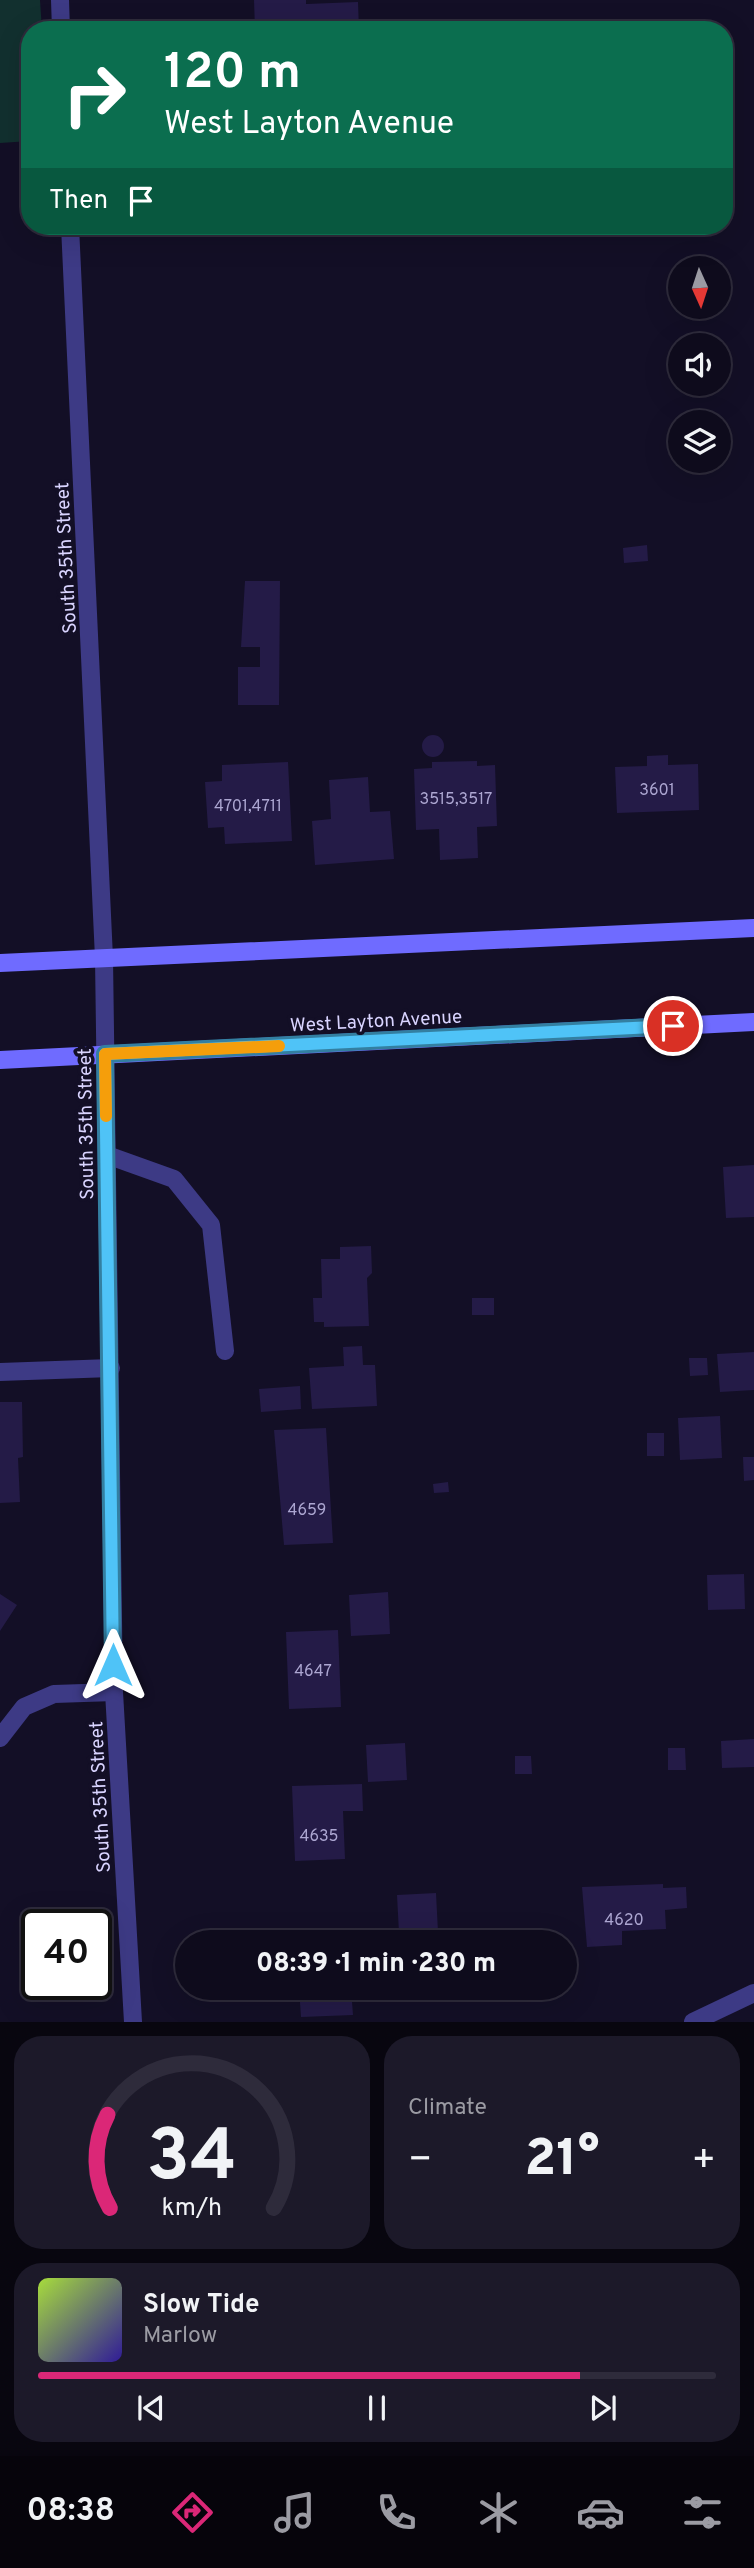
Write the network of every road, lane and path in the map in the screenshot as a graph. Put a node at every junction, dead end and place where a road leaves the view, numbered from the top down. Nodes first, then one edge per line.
1 (60, 0) edge
2 (61, 21) edge
3 (70, 235) edge
4 (754, 928) edge
5 (104, 958) junction
6 (0, 963) edge
7 (754, 1022) edge
8 (105, 1054) junction
9 (0, 1060) edge
10 (107, 1155) junction
11 (225, 1351) dead end
12 (111, 1367) junction
13 (0, 1372) edge
14 (114, 1692) junction
15 (0, 1738) edge
16 (754, 1993) edge
17 (133, 2022) edge
18 (693, 2022) edge

1 - 2 street
3 - 5 street, South 35th Street
4 - 5 main road
5 - 6 main road
5 - 8 street, South 35th Street
7 - 8 main road, West Layton Avenue
8 - 9 main road, West Layton Avenue
8 - 10 street, South 35th Street
10 - 11 street
10 - 12 street, South 35th Street
12 - 13 street
12 - 14 street, South 35th Street
14 - 15 street
14 - 17 street, South 35th Street
16 - 18 street

